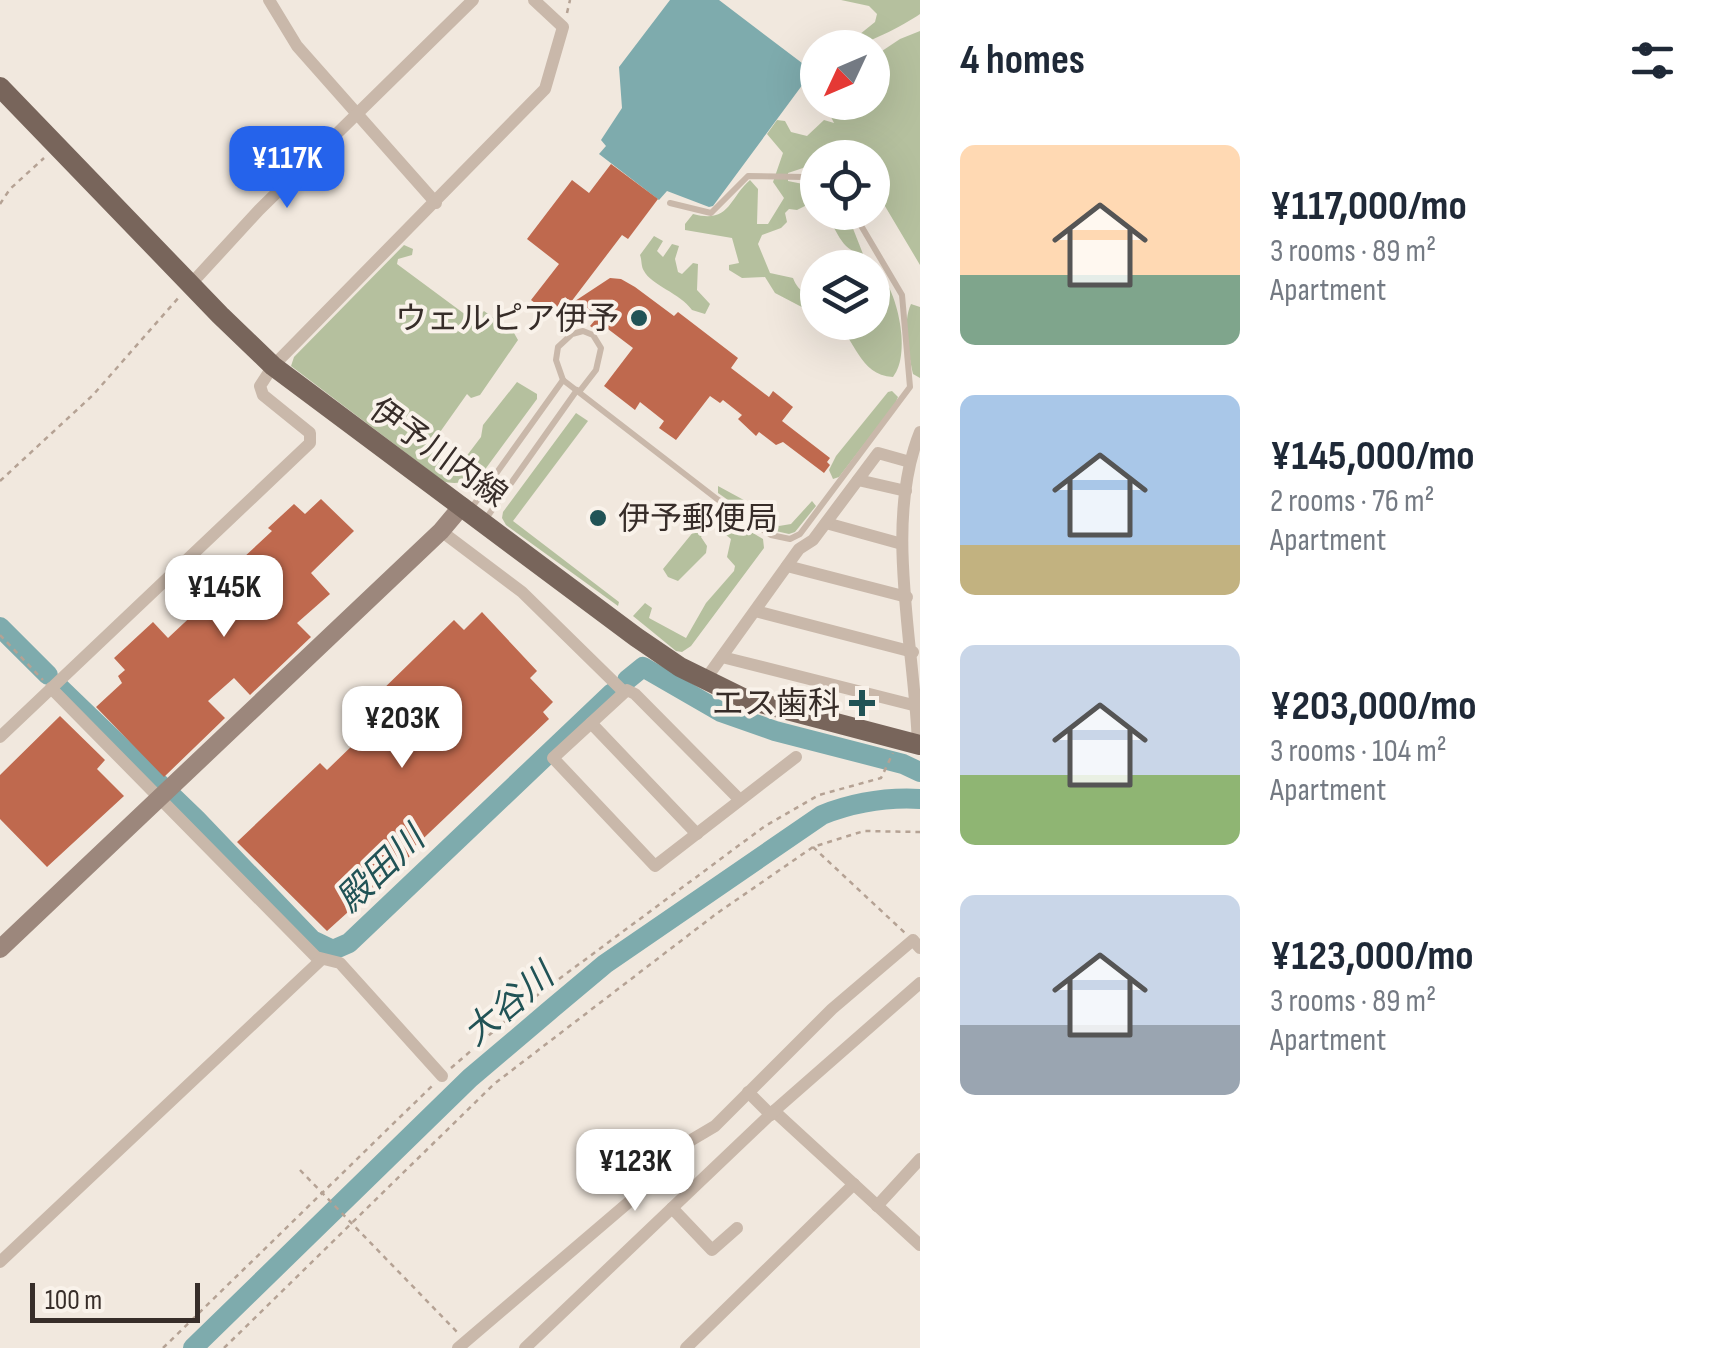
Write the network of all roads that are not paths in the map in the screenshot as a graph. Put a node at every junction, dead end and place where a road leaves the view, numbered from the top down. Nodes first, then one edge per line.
1 (269, 0) edge
2 (473, 0) edge
3 (534, 0) edge
4 (0, 86) edge
5 (356, 112) junction
6 (800, 176) edge
7 (436, 202) junction
8 (670, 202) dead end
9 (864, 230) edge
10 (190, 285) junction
11 (274, 366) junction
12 (563, 380) junction
13 (578, 391) junction
14 (920, 432) edge
15 (910, 462) junction
16 (858, 480) junction
17 (906, 491) junction
18 (472, 513) junction
19 (826, 523) junction
20 (442, 532) junction
21 (902, 544) junction
22 (787, 566) junction
23 (907, 597) junction
24 (754, 611) junction
25 (912, 652) junction
26 (722, 657) junction
27 (705, 680) junction
28 (51, 688) junction
29 (624, 692) junction
30 (917, 706) junction
31 (591, 723) junction
32 (0, 736) edge
33 (912, 743) edge
34 (796, 757) dead end
35 (162, 797) junction
36 (740, 800) junction
37 (697, 834) junction
38 (916, 944) edge
39 (0, 949) edge
40 (322, 959) junction
41 (920, 983) edge
42 (442, 1076) road end
43 (748, 1092) junction
44 (772, 1113) junction
45 (920, 1159) edge
46 (854, 1184) junction
47 (877, 1206) junction
48 (672, 1208) junction
49 (735, 1236) dead end
50 (920, 1245) edge
51 (0, 1262) edge
52 (466, 1346) edge
53 (525, 1348) edge
54 (686, 1348) edge

1 - 5 street
2 - 5 street
3 - 7 street
4 - 10 main road, 伊予川内線
5 - 7 street
5 - 10 street
6 - 8 lane
7 - 11 street
9 - 13 lane
10 - 11 main road, 伊予川内線
11 - 18 main road, 伊予川内線
11 - 28 street
12 - 13 lane
12 - 13 lane
12 - 18 lane
13 - 18 lane
14 - 15 street
15 - 16 street
15 - 17 street
16 - 17 street
16 - 19 street
17 - 21 street
18 - 20 street
18 - 27 main road, 伊予川内線
19 - 21 street
19 - 22 street
20 - 29 street
20 - 35 street
21 - 23 street
22 - 23 street
22 - 24 street
23 - 25 street
24 - 25 street
24 - 26 street
25 - 30 street
26 - 27 street
26 - 30 street
27 - 33 main road, 伊予川内線
28 - 32 street
28 - 35 street
29 - 31 street
29 - 36 street
30 - 33 street
31 - 37 street
31 - 37 street
34 - 36 street
35 - 39 street
35 - 40 street
36 - 37 street
38 - 43 street
40 - 42 street
40 - 51 street
41 - 44 street
43 - 44 street
43 - 52 street
44 - 46 street
44 - 48 street
45 - 47 street
46 - 47 street
46 - 54 street
47 - 50 street
48 - 49 street
48 - 53 street

